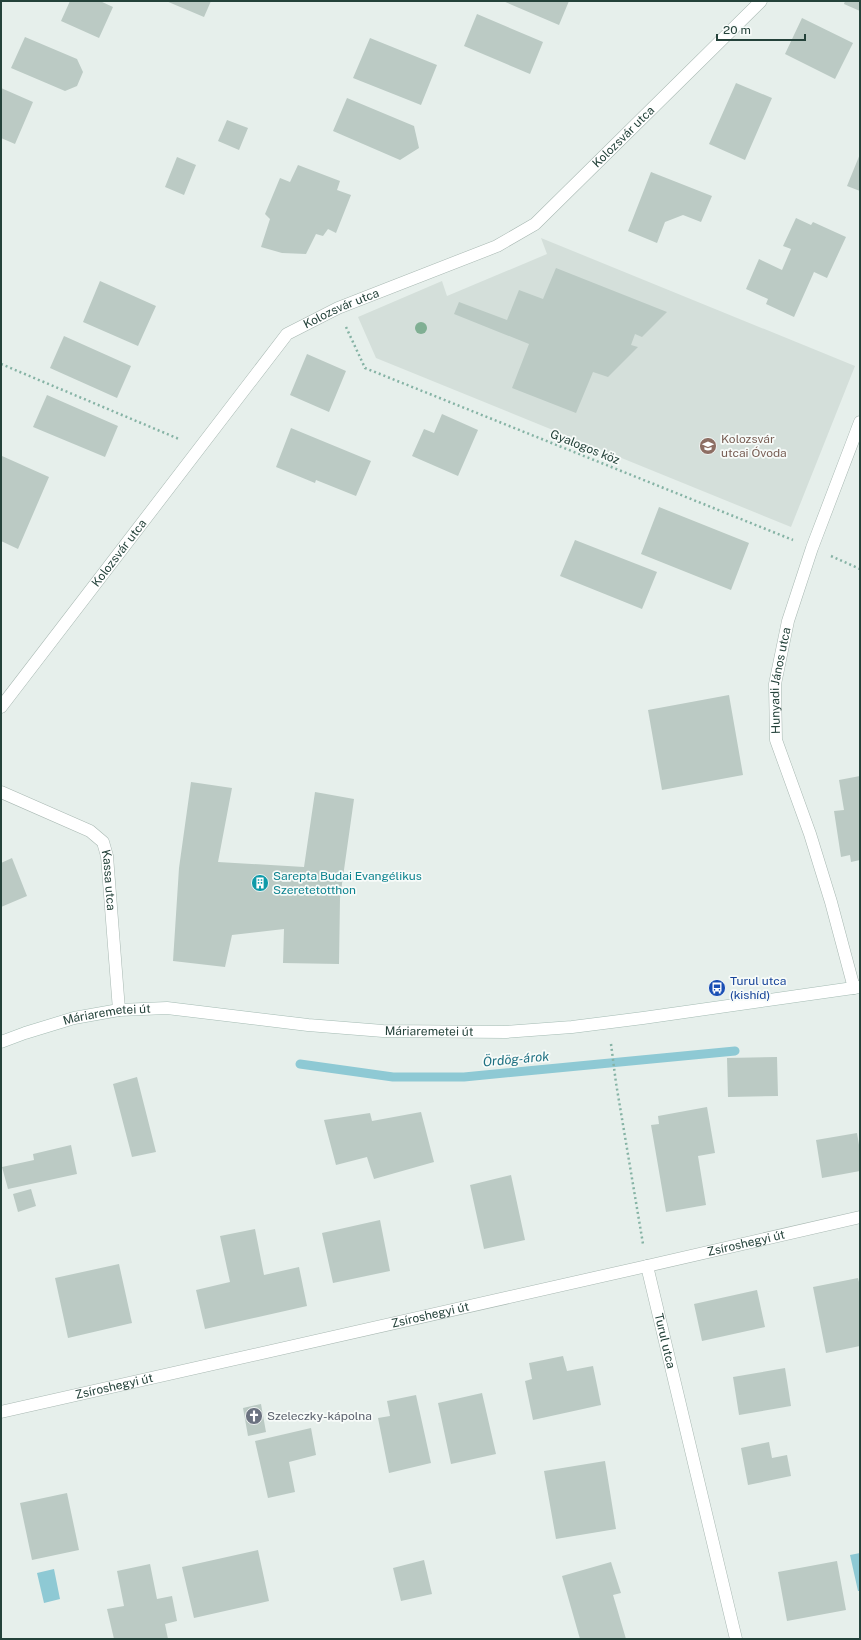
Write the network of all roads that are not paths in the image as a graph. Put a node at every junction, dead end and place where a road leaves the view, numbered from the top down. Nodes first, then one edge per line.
1 (761, 1) edge
2 (860, 422) edge
3 (1, 707) edge
4 (1, 792) edge
5 (857, 987) edge
6 (119, 1010) junction
7 (1, 1042) edge
8 (860, 1217) edge
9 (647, 1266) junction
10 (1, 1412) edge
11 (736, 1639) edge

1 - 3 street, Kolozsvár utca
2 - 5 street, Hunyadi János utca
4 - 6 street, Kassa utca
5 - 6 street, Máriaremetei út
6 - 7 street, Máriaremetei út
8 - 9 street, Zsíroshegyi út
9 - 10 street, Zsíroshegyi út
9 - 11 street, Turul utca

